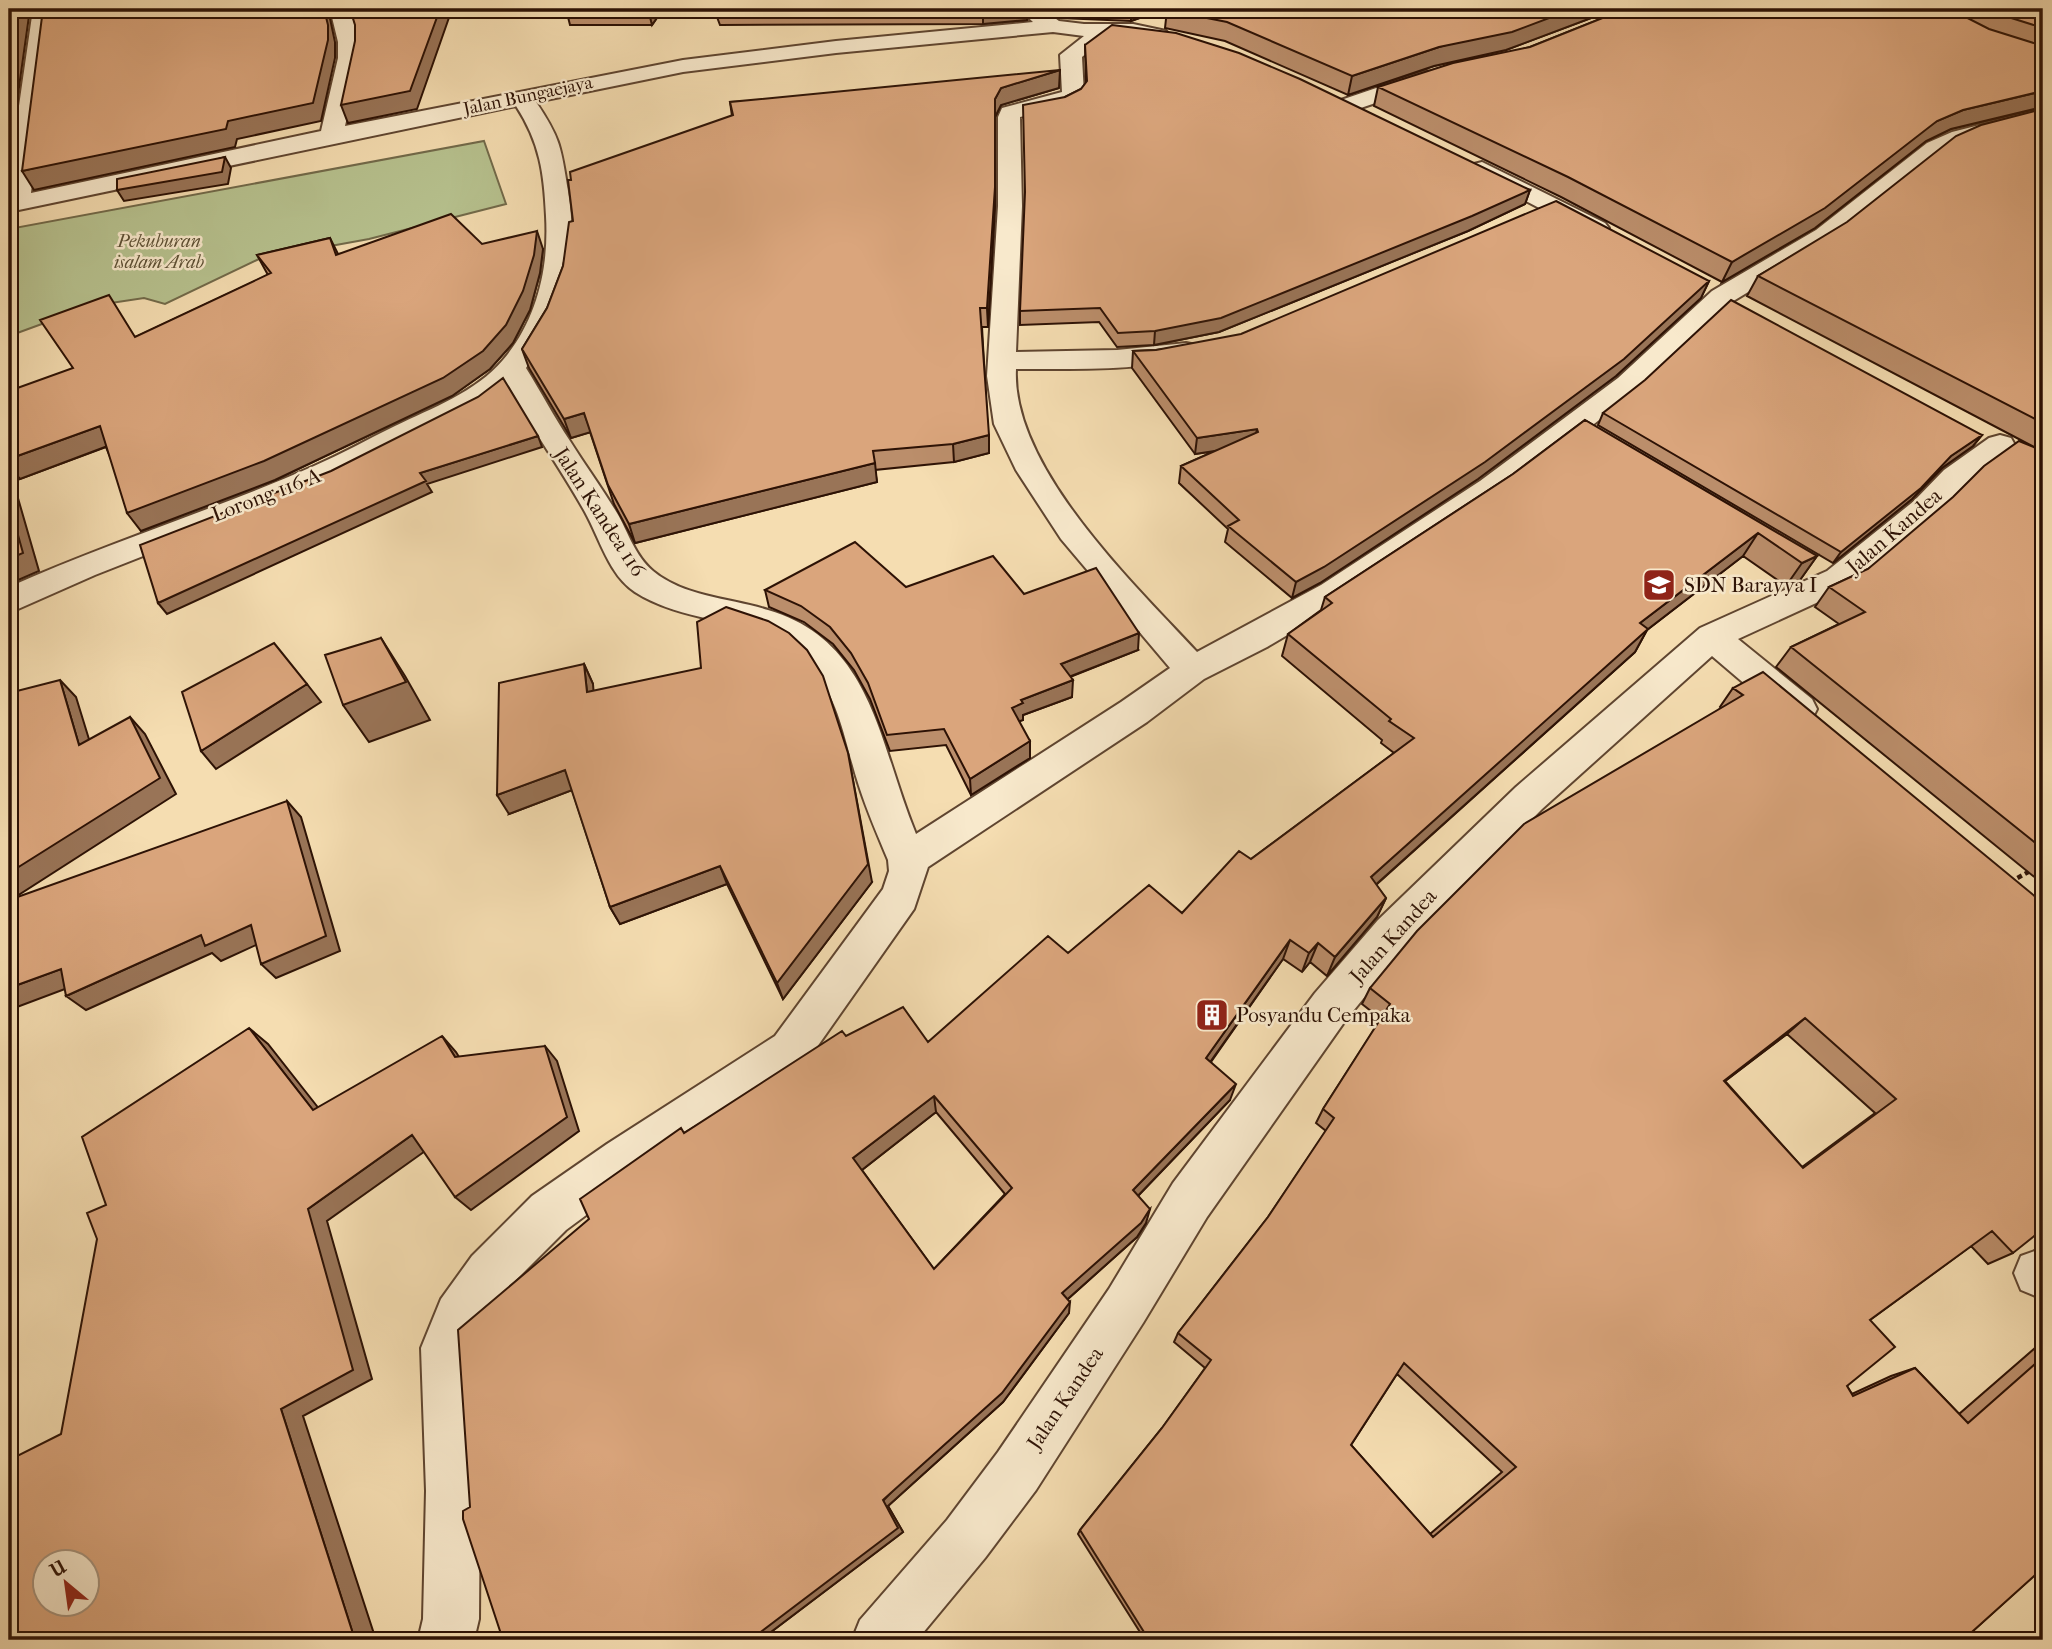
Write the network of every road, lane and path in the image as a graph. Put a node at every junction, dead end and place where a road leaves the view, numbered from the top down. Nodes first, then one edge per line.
1 (43, 9) edge
2 (340, 9) edge
3 (1029, 9) edge
4 (1165, 16) dead end
5 (1053, 26) junction
6 (1119, 30) junction
7 (1184, 40) edge
8 (1443, 73) edge
9 (1325, 94) edge
10 (522, 97) junction
11 (1349, 105) junction
12 (2043, 116) edge
13 (1383, 121) edge
14 (331, 136) junction
15 (1466, 162) edge
16 (13, 204) edge
17 (1550, 204) junction
18 (1518, 219) edge
19 (1621, 242) edge
20 (1209, 347) edge
21 (1002, 360) junction
22 (512, 368) junction
23 (1999, 444) dead end
24 (1798, 561) edge
25 (1834, 582) junction
26 (9, 601) edge
27 (1712, 637) junction
28 (1192, 670) junction
29 (1828, 732) edge
30 (908, 860) junction
31 (2043, 864) edge
32 (2009, 883) edge
33 (446, 1640) edge
34 (880, 1640) edge

1 - 16 street
2 - 14 street
3 - 5 street
4 - 6 street
5 - 6 street, Jalan Bungaejaya
5 - 10 street, Jalan Bungaejaya
6 - 7 street, Jalan Bungaejaya
6 - 21 street
8 - 11 street
9 - 11 street
10 - 14 street, Jalan Bungaejaya
10 - 22 street
11 - 13 street
12 - 28 street
14 - 16 street, Jalan Bungaejaya
15 - 17 street
17 - 18 street
17 - 19 street
20 - 21 street
21 - 28 street
22 - 26 street, Lorong 116 A
22 - 30 street, Jalan Kandea 116
23 - 25 street, Jalan Kandea
24 - 25 street
25 - 27 street, Jalan Kandea
27 - 29 street
27 - 34 street, Jalan Kandea
28 - 30 street
30 - 33 street
31 - 32 path

